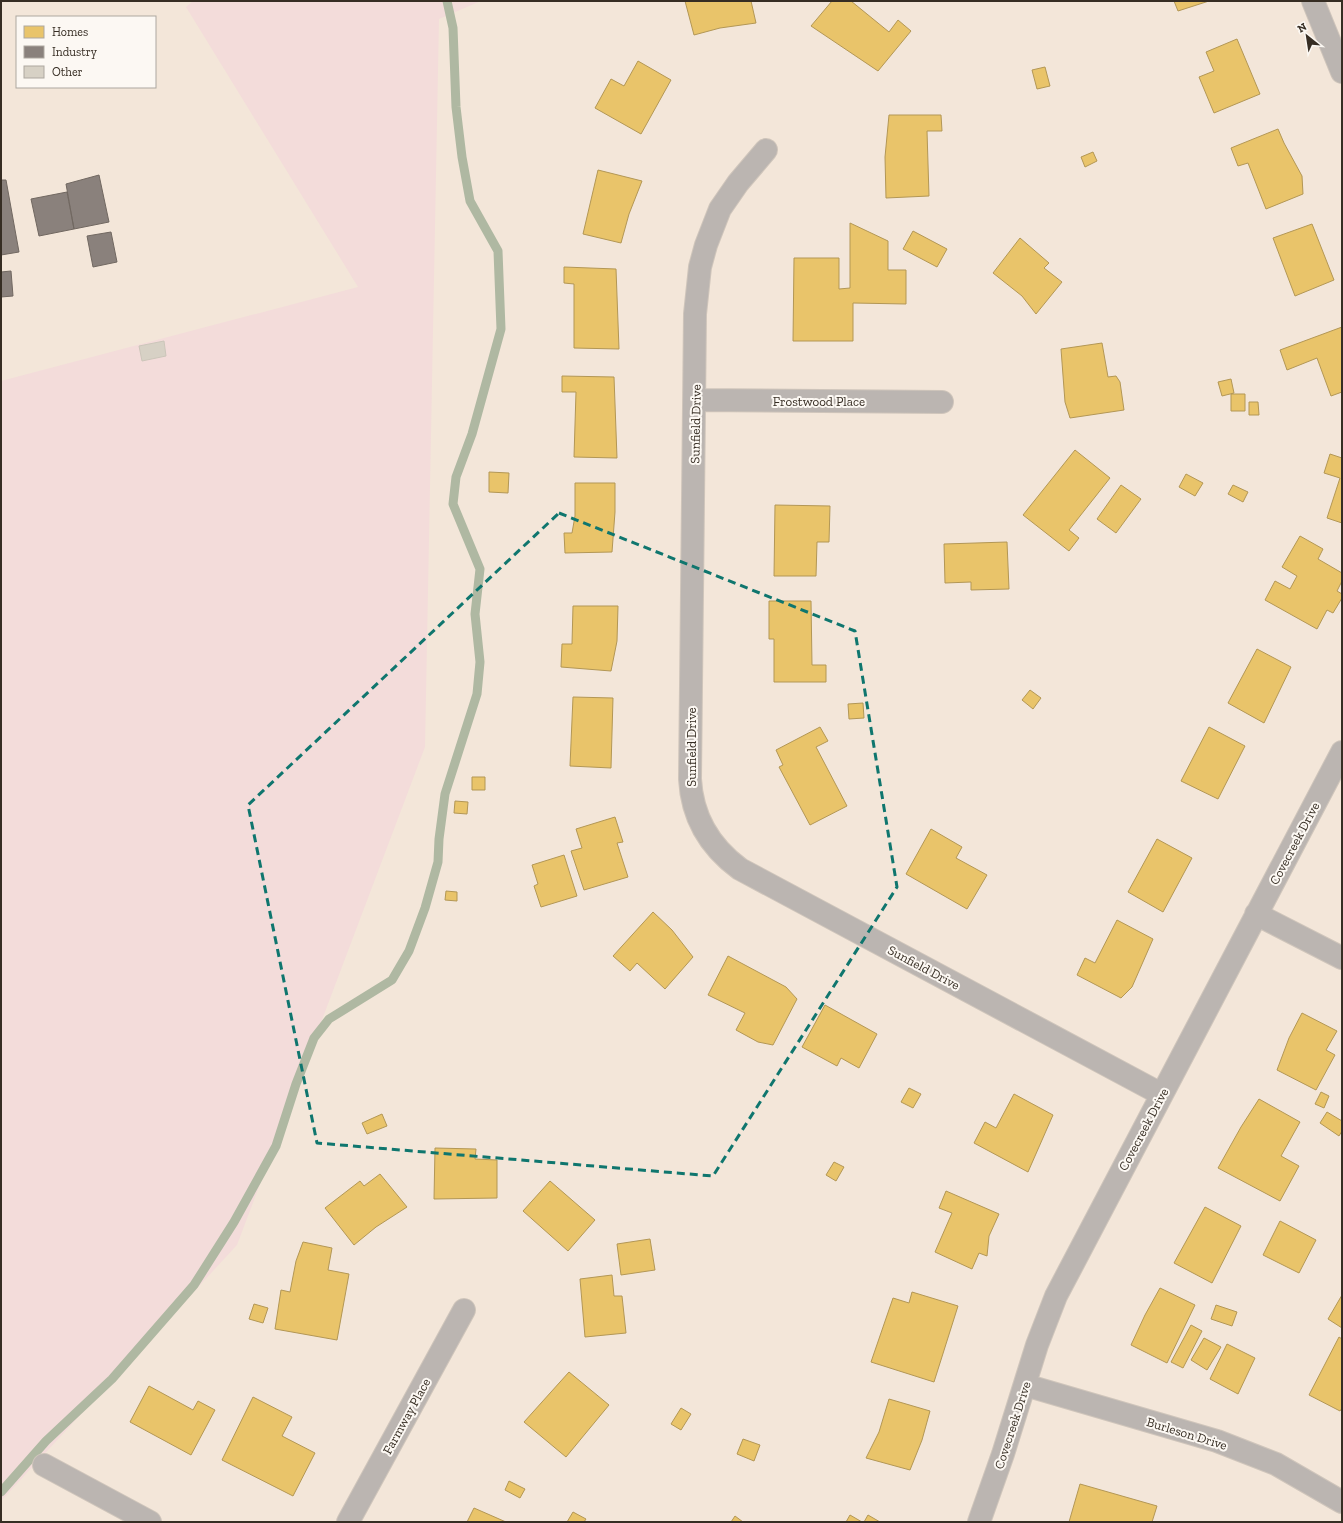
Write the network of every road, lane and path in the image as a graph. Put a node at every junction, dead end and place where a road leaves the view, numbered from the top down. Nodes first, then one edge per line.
1 (1314, 1) edge
2 (1342, 72) edge
3 (766, 150) dead end
4 (695, 400) junction
5 (942, 402) dead end
6 (1342, 752) edge
7 (1256, 914) junction
8 (1342, 958) edge
9 (1161, 1094) junction
10 (464, 1310) dead end
11 (1025, 1385) junction
12 (44, 1466) dead end
13 (1342, 1502) edge
14 (150, 1522) edge
15 (348, 1522) edge
16 (979, 1522) edge

1 - 2 street
3 - 4 street, Sunfield Drive
4 - 5 street, Frostwood Place
4 - 9 street, Sunfield Drive
6 - 7 street, Covecreek Drive
7 - 8 street
7 - 9 street, Covecreek Drive
9 - 11 street, Covecreek Drive
10 - 15 street, Farmway Place
11 - 13 street, Burleson Drive
11 - 16 street, Covecreek Drive
12 - 14 street

